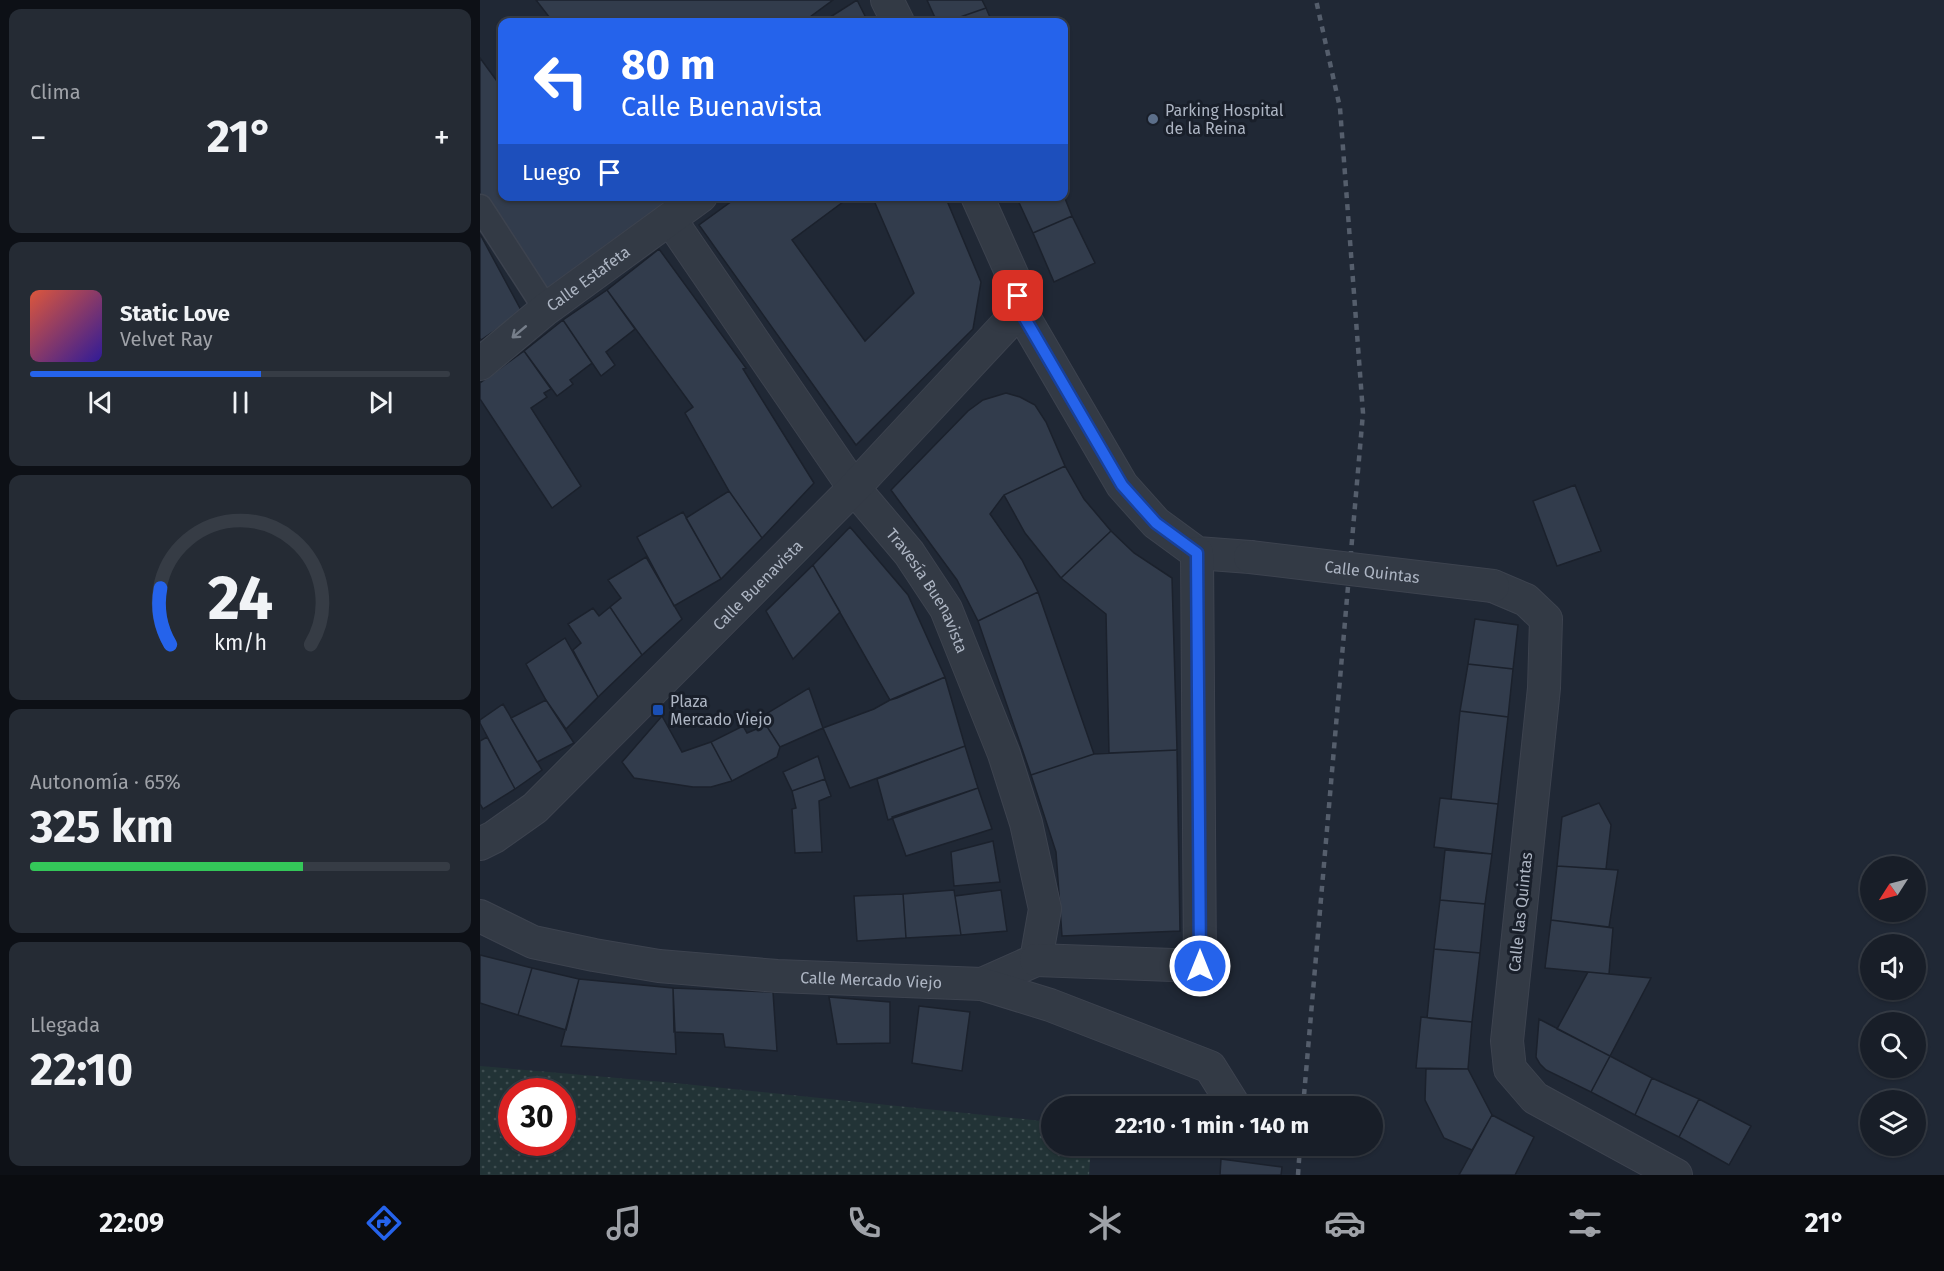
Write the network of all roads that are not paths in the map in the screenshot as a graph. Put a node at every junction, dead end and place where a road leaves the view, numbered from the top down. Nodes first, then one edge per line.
1 (887, 0) edge
2 (896, 18) edge
3 (694, 201) edge
4 (979, 201) edge
5 (480, 207) edge
6 (670, 219) junction
7 (546, 309) junction
8 (1020, 310) junction
9 (480, 364) edge
10 (854, 488) junction
11 (1197, 553) junction
12 (1493, 586) joint
13 (480, 844) edge
14 (480, 916) edge
15 (1036, 960) junction
16 (982, 984) junction
17 (1228, 1096) edge
18 (1676, 1175) edge

1 - 2 street
3 - 6 street, Calle Estafeta
4 - 8 street
5 - 7 street
6 - 7 street, Calle Estafeta
6 - 10 street, Travesía Buenavista
7 -> 9 street, Calle Estafeta
8 - 10 street, Calle Buenavista
8 - 11 street
10 - 13 street, Calle Buenavista
10 - 15 street, Travesía Buenavista
11 - 12 street, Calle Quintas, bridge
11 - 15 street
12 - 18 street, Calle las Quintas
14 - 16 street, Calle Mercado Viejo
15 - 16 street
16 - 17 street, Calle Mercado Viejo

